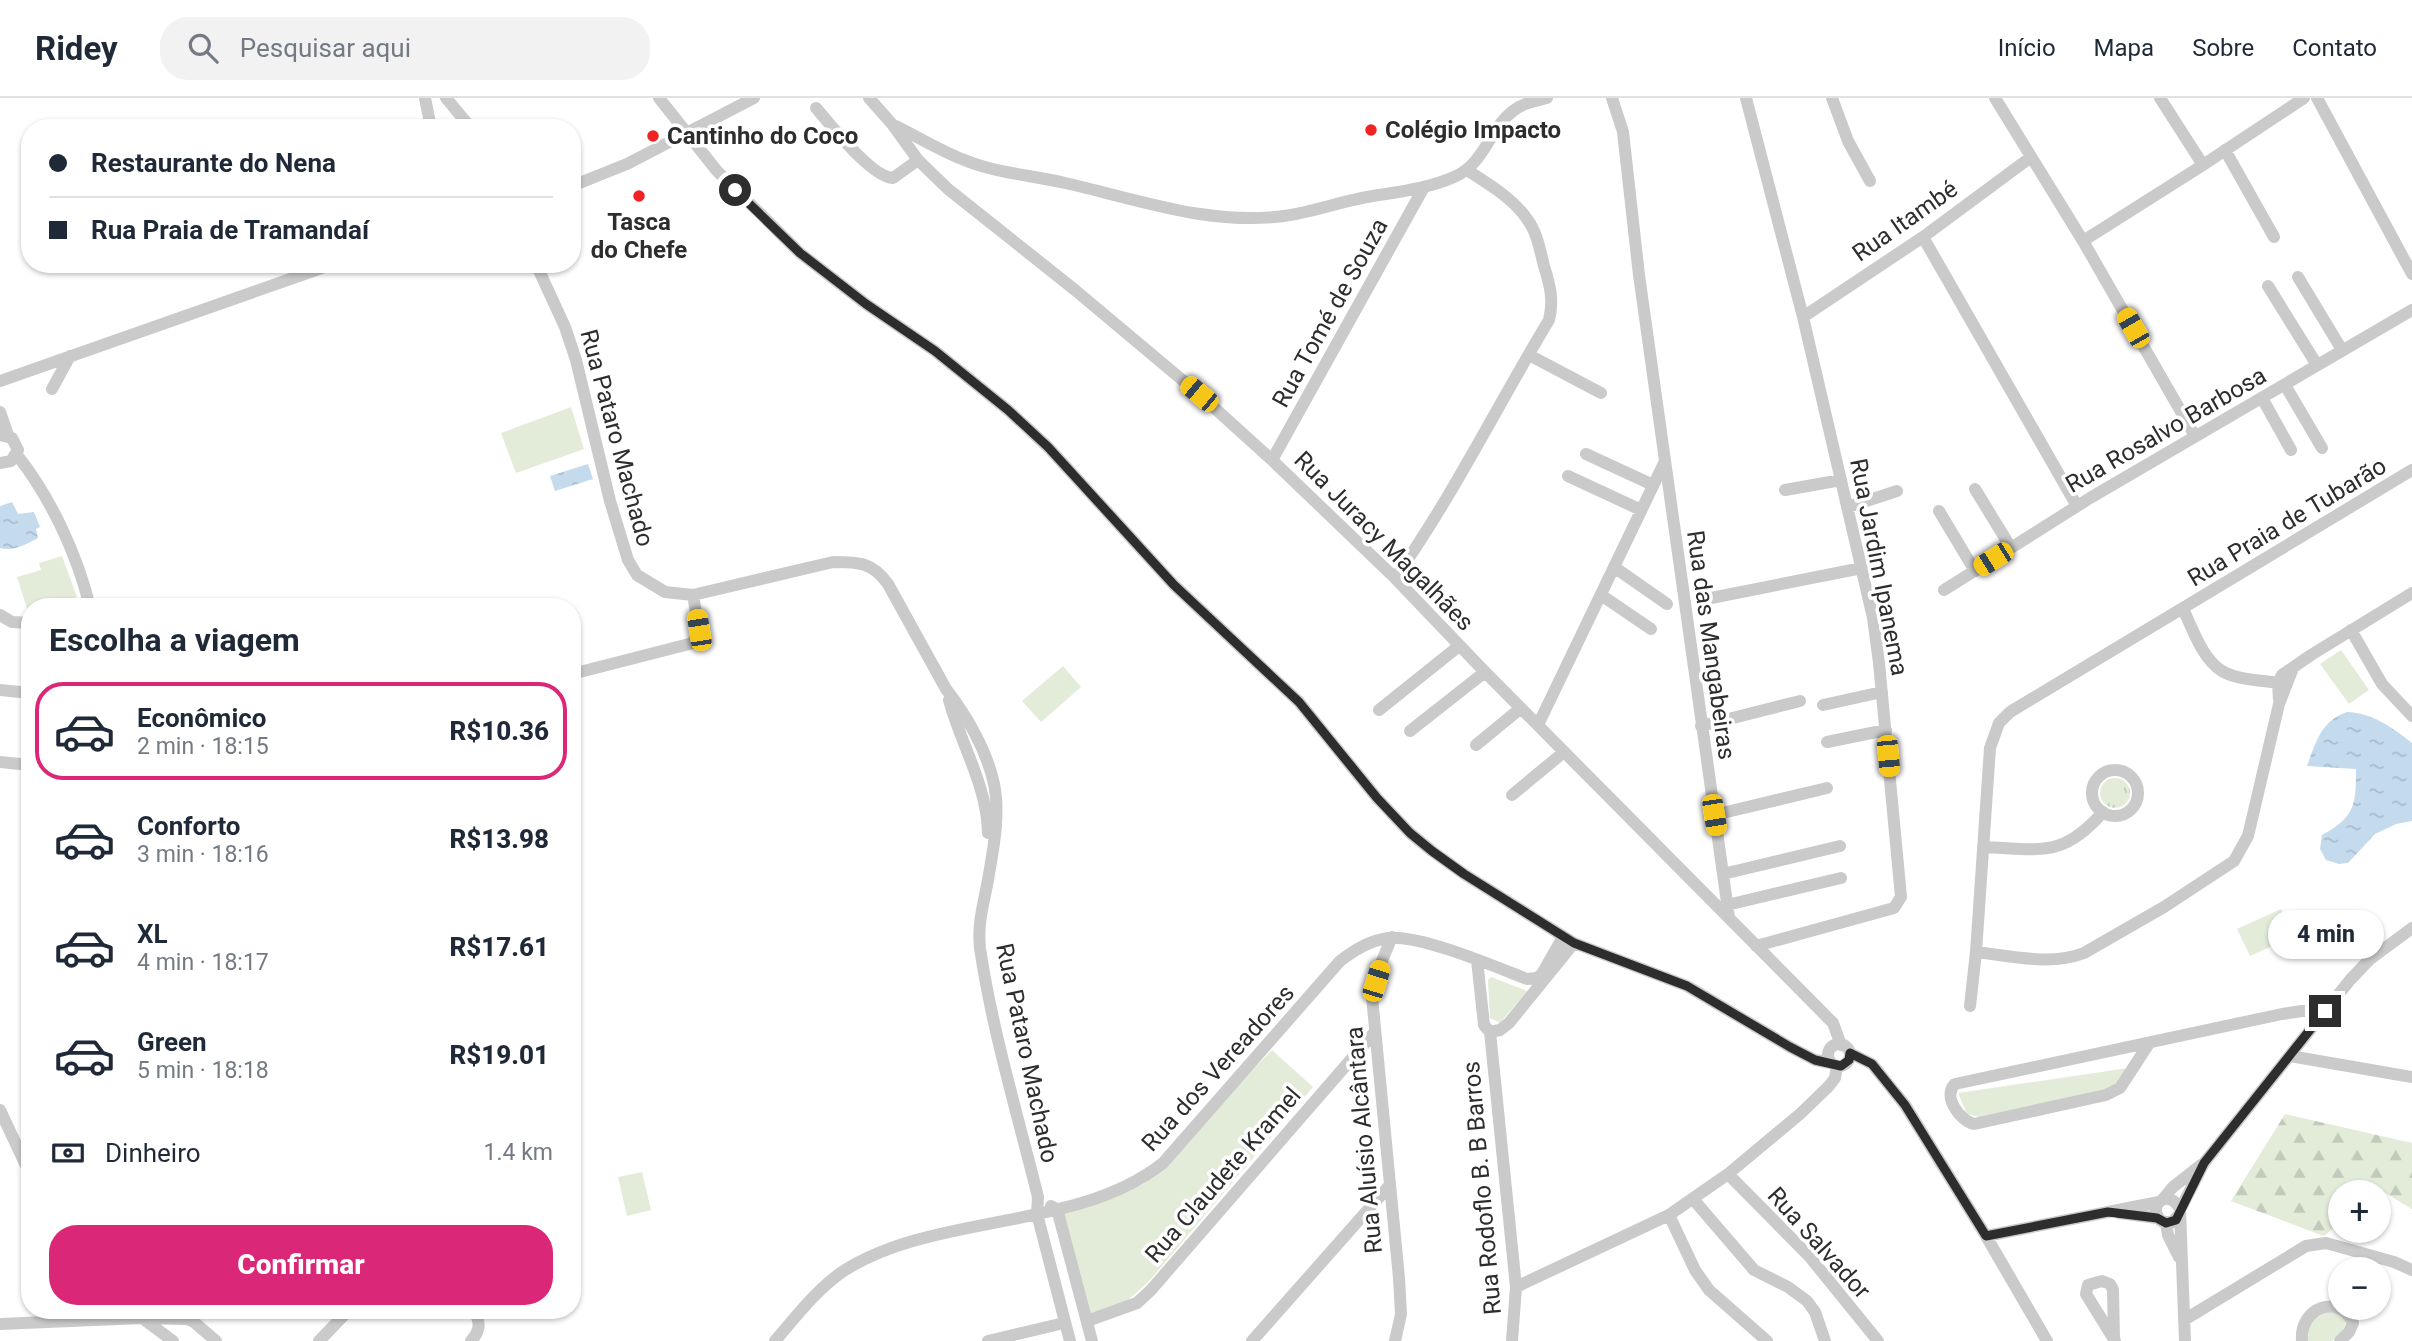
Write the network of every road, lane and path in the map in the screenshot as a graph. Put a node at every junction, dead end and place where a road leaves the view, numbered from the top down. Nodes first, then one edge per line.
1 (425, 98) edge
2 (446, 98) edge
3 (659, 98) edge
4 (754, 98) edge
5 (869, 98) edge
6 (1547, 98) edge
7 (1612, 98) edge
8 (1746, 98) edge
9 (1832, 98) edge
10 (1995, 98) edge
11 (2160, 98) edge
12 (2304, 98) edge
13 (2317, 98) edge
14 (816, 108) dead end
15 (429, 119) edge
16 (464, 119) edge
17 (892, 124) junction
18 (688, 133) junction
19 (2225, 150) junction
20 (2031, 157) junction
21 (918, 160) junction
22 (2203, 166) junction
23 (1467, 170) junction
24 (1870, 181) dead end
25 (581, 183) edge
26 (1424, 187) junction
27 (1923, 237) junction
28 (2274, 237) dead end
29 (2083, 241) junction
30 (307, 273) edge
31 (540, 273) edge
32 (2412, 274) edge
33 (2298, 277) dead end
34 (2268, 286) dead end
35 (2412, 310) edge
36 (1802, 317) junction
37 (2342, 350) junction
38 (71, 355) junction
39 (1529, 355) junction
40 (2316, 365) junction
41 (0, 381) edge
42 (2285, 385) junction
43 (52, 389) dead end
44 (1601, 393) dead end
45 (2262, 398) junction
46 (0, 412) edge
47 (4, 435) edge
48 (2195, 436) junction
49 (2322, 448) dead end
50 (2291, 450) dead end
51 (1586, 454) dead end
52 (17, 455) junction
53 (1272, 460) junction
54 (1665, 461) junction
55 (0, 463) edge
56 (2412, 470) edge
57 (1568, 476) dead end
58 (1842, 480) junction
59 (1653, 485) junction
60 (1975, 489) dead end
61 (1785, 490) dead end
62 (1897, 491) dead end
63 (2077, 506) junction
64 (1848, 507) junction
65 (1641, 510) junction
66 (1939, 511) dead end
67 (2011, 548) junction
68 (1861, 564) junction
69 (1614, 567) junction
70 (1975, 571) junction
71 (1395, 578) junction
72 (1944, 590) dead end
73 (2412, 593) edge
74 (694, 595) junction
75 (1601, 595) junction
76 (87, 598) edge
77 (1701, 600) dead end
78 (1667, 604) dead end
79 (2183, 609) junction
80 (0, 615) edge
81 (21, 622) edge
82 (1651, 629) dead end
83 (2351, 630) junction
84 (1459, 646) junction
85 (2293, 668) junction
86 (581, 672) edge
87 (1485, 672) junction
88 (2278, 683) junction
89 (946, 690) junction
90 (0, 691) edge
91 (21, 692) edge
92 (1882, 692) junction
93 (1800, 701) dead end
94 (2279, 704) junction
95 (1823, 705) dead end
96 (1521, 708) junction
97 (1379, 710) dead end
98 (2412, 716) edge
99 (1538, 726) junction
100 (1701, 726) junction
101 (1886, 730) junction
102 (1410, 731) dead end
103 (1827, 742) dead end
104 (1476, 745) dead end
105 (1564, 752) junction
106 (968, 756) junction
107 (984, 756) junction
108 (0, 762) edge
109 (21, 764) edge
110 (979, 780) junction
111 (994, 783) junction
112 (1827, 788) dead end
113 (1512, 795) dead end
114 (2103, 812) dead end
115 (1714, 815) junction
116 (1840, 846) dead end
117 (1983, 847) junction
118 (1723, 874) junction
119 (989, 876) junction
120 (1841, 878) dead end
121 (1728, 911) junction
122 (2412, 928) edge
123 (1392, 937) junction
124 (1568, 940) junction
125 (1756, 946) junction
126 (1976, 952) junction
127 (1477, 960) junction
128 (1970, 1006) dead end
129 (2325, 1011) junction
130 (1490, 1032) junction
131 (1374, 1033) junction
132 (2150, 1042) junction
133 (1841, 1049) junction
134 (1801, 1052) junction
135 (2290, 1056) junction
136 (1834, 1065) junction
137 (2412, 1077) edge
138 (0, 1110) edge
139 (21, 1155) edge
140 (2204, 1163) junction
141 (1728, 1174) junction
142 (1390, 1186) junction
143 (1038, 1197) junction
144 (1693, 1199) junction
145 (2161, 1201) junction
146 (1057, 1209) junction
147 (2108, 1212) junction
148 (2179, 1212) junction
149 (1037, 1213) junction
150 (1670, 1215) junction
151 (2161, 1221) junction
152 (1986, 1236) junction
153 (2181, 1260) junction
154 (2412, 1270) edge
155 (1516, 1287) junction
156 (118, 1319) edge
157 (143, 1319) edge
158 (191, 1319) edge
159 (340, 1319) edge
160 (478, 1319) edge
161 (2184, 1320) junction
162 (1087, 1321) junction
163 (1064, 1323) junction
164 (0, 1324) edge
165 (173, 1341) edge
166 (216, 1341) edge
167 (319, 1341) edge
168 (471, 1341) edge
169 (775, 1341) edge
170 (988, 1341) edge
171 (1070, 1341) edge
172 (1092, 1341) edge
173 (1252, 1341) edge
174 (1395, 1341) edge
175 (1512, 1341) edge
176 (1767, 1341) edge
177 (1825, 1341) edge
178 (1878, 1341) edge
179 (2047, 1341) edge
180 (2185, 1341) edge
181 (2302, 1341) edge
182 (2340, 1341) edge

1 - 15 street
2 - 16 street
3 - 18 street
4 - 18 street
5 - 17 street, Rua Juracy Magalhães
6 - 23 street
7 - 54 street, Rua das Mangabeiras
8 - 36 street, Rua Jardim Ipanema
9 - 24 street
10 - 20 street
11 - 22 street
12 - 19 street
13 - 32 street
14 - 21 street
17 - 21 street, Rua Juracy Magalhães
17 - 26 street
18 - 25 street
18 - 124 street
19 - 22 street
19 - 28 street
20 - 27 street, Rua Itambé
20 - 29 street
21 - 53 street, Rua Juracy Magalhães
22 - 29 street
23 - 26 street
23 - 39 street
26 - 53 street, Rua Tomé de Souza
27 - 36 street, Rua Itambé
27 - 63 street
29 - 48 street
30 - 38 street
31 - 74 street, Rua Pataro Machado
33 - 37 street
34 - 40 street
35 - 37 street, Rua Rosalvo Barbosa
36 - 58 street, Rua Jardim Ipanema
37 - 40 street, Rua Rosalvo Barbosa
38 - 41 street
38 - 43 street
39 - 44 street
39 - 71 street
40 - 42 street, Rua Rosalvo Barbosa
42 - 45 street, Rua Rosalvo Barbosa
42 - 49 street
45 - 48 street, Rua Rosalvo Barbosa
45 - 50 street
46 - 47 street
47 - 52 street
48 - 63 street, Rua Rosalvo Barbosa
51 - 59 street
52 - 55 street
52 - 76 street
53 - 71 street, Rua Juracy Magalhães
54 - 59 street
54 - 100 street, Rua das Mangabeiras
56 - 79 street, Rua Praia de Tubarão
57 - 65 street
58 - 61 street
58 - 64 street, Rua Jardim Ipanema
59 - 65 street
60 - 67 street
62 - 64 street
63 - 67 street, Rua Rosalvo Barbosa
64 - 68 street, Rua Jardim Ipanema
65 - 69 street
66 - 70 street
67 - 70 street, Rua Rosalvo Barbosa
68 - 77 street
68 - 92 street, Rua Jardim Ipanema
69 - 75 street
69 - 78 street
70 - 72 street, Rua Rosalvo Barbosa
71 - 84 street, Rua Juracy Magalhães
73 - 83 street
74 - 86 street
74 - 89 street, Rua Pataro Machado
75 - 82 street
75 - 99 street
79 - 88 street, Rua Praia de Tubarão
79 - 117 street, Rua Praia de Tubarão
80 - 81 street
83 - 85 street
83 - 98 street
84 - 87 street, Rua Juracy Magalhães
84 - 97 street
85 - 88 street
85 - 94 street
87 - 96 street, Rua Juracy Magalhães
87 - 102 street
88 - 94 street
89 - 106 street, Rua Pataro Machado
89 - 107 street, Rua Pataro Machado
90 - 91 street
92 - 95 street
92 - 101 street, Rua Jardim Ipanema
93 - 100 street
94 - 126 street
96 - 99 street, Rua Juracy Magalhães
96 - 104 street
99 - 105 street, Rua Juracy Magalhães
100 - 115 street, Rua das Mangabeiras
101 - 103 street
101 - 125 street, Rua Jardim Ipanema
105 - 113 street
105 - 121 street, Rua Juracy Magalhães
106 - 107 street
106 - 110 street, Rua Pataro Machado
107 - 111 street, Rua Pataro Machado
108 - 109 street
110 - 111 street
110 - 119 street, Rua Pataro Machado
111 - 119 street, Rua Pataro Machado
112 - 115 street
114 - 117 street
115 - 118 street, Rua das Mangabeiras
116 - 118 street
117 - 126 street, Rua Praia de Tubarão
118 - 121 street, Rua das Mangabeiras
119 - 143 street, Rua Pataro Machado
120 - 121 street
121 - 125 street, Rua Juracy Magalhães
122 - 129 street
123 - 127 street, Rua dos Vereadores
123 - 131 street, Rua Aluísio Alcântara
123 - 146 street, Rua dos Vereadores
124 - 127 street, Rua dos Vereadores
124 - 130 street
124 - 134 street
125 - 133 street, Rua Juracy Magalhães
126 - 128 street, Rua Praia de Tubarão
127 - 130 street, Rua Rodoflo B. B Barros
129 - 132 street
129 - 135 street
130 - 155 street, Rua Rodoflo B. B Barros
131 - 142 street, Rua Aluísio Alcântara
131 - 162 street, Rua Claudete Kramel
132 - 132 street
133 - 134 street
133 - 136 street
133 - 136 street
133 - 152 street
134 - 136 street
135 - 137 street
135 - 140 street
136 - 141 street
138 - 139 street
140 - 145 street
140 - 148 street
141 - 144 street
141 - 178 street, Rua Salvador
142 - 173 street
142 - 174 street, Rua Aluísio Alcântara
143 - 146 street, Rua Pataro Machado
143 - 149 street, Rua Pataro Machado
144 - 150 street
144 - 177 street
145 - 147 street
145 - 148 street
145 - 151 street
146 - 149 street, Rua dos Vereadores
146 - 162 street
147 - 151 street
147 - 152 street
148 - 151 street
148 - 153 street
149 - 163 street, Rua Pataro Machado
149 - 169 street, Rua dos Vereadores
150 - 155 street
150 - 176 street
151 - 153 street
152 - 179 street
153 - 161 street
154 - 161 street
155 - 175 street, Rua Rodoflo B. B Barros
156 - 164 street
157 - 165 street
158 - 166 street
159 - 167 street
160 - 168 street
161 - 180 street
162 - 172 street
163 - 170 street
163 - 171 street, Rua Pataro Machado
181 - 182 street

